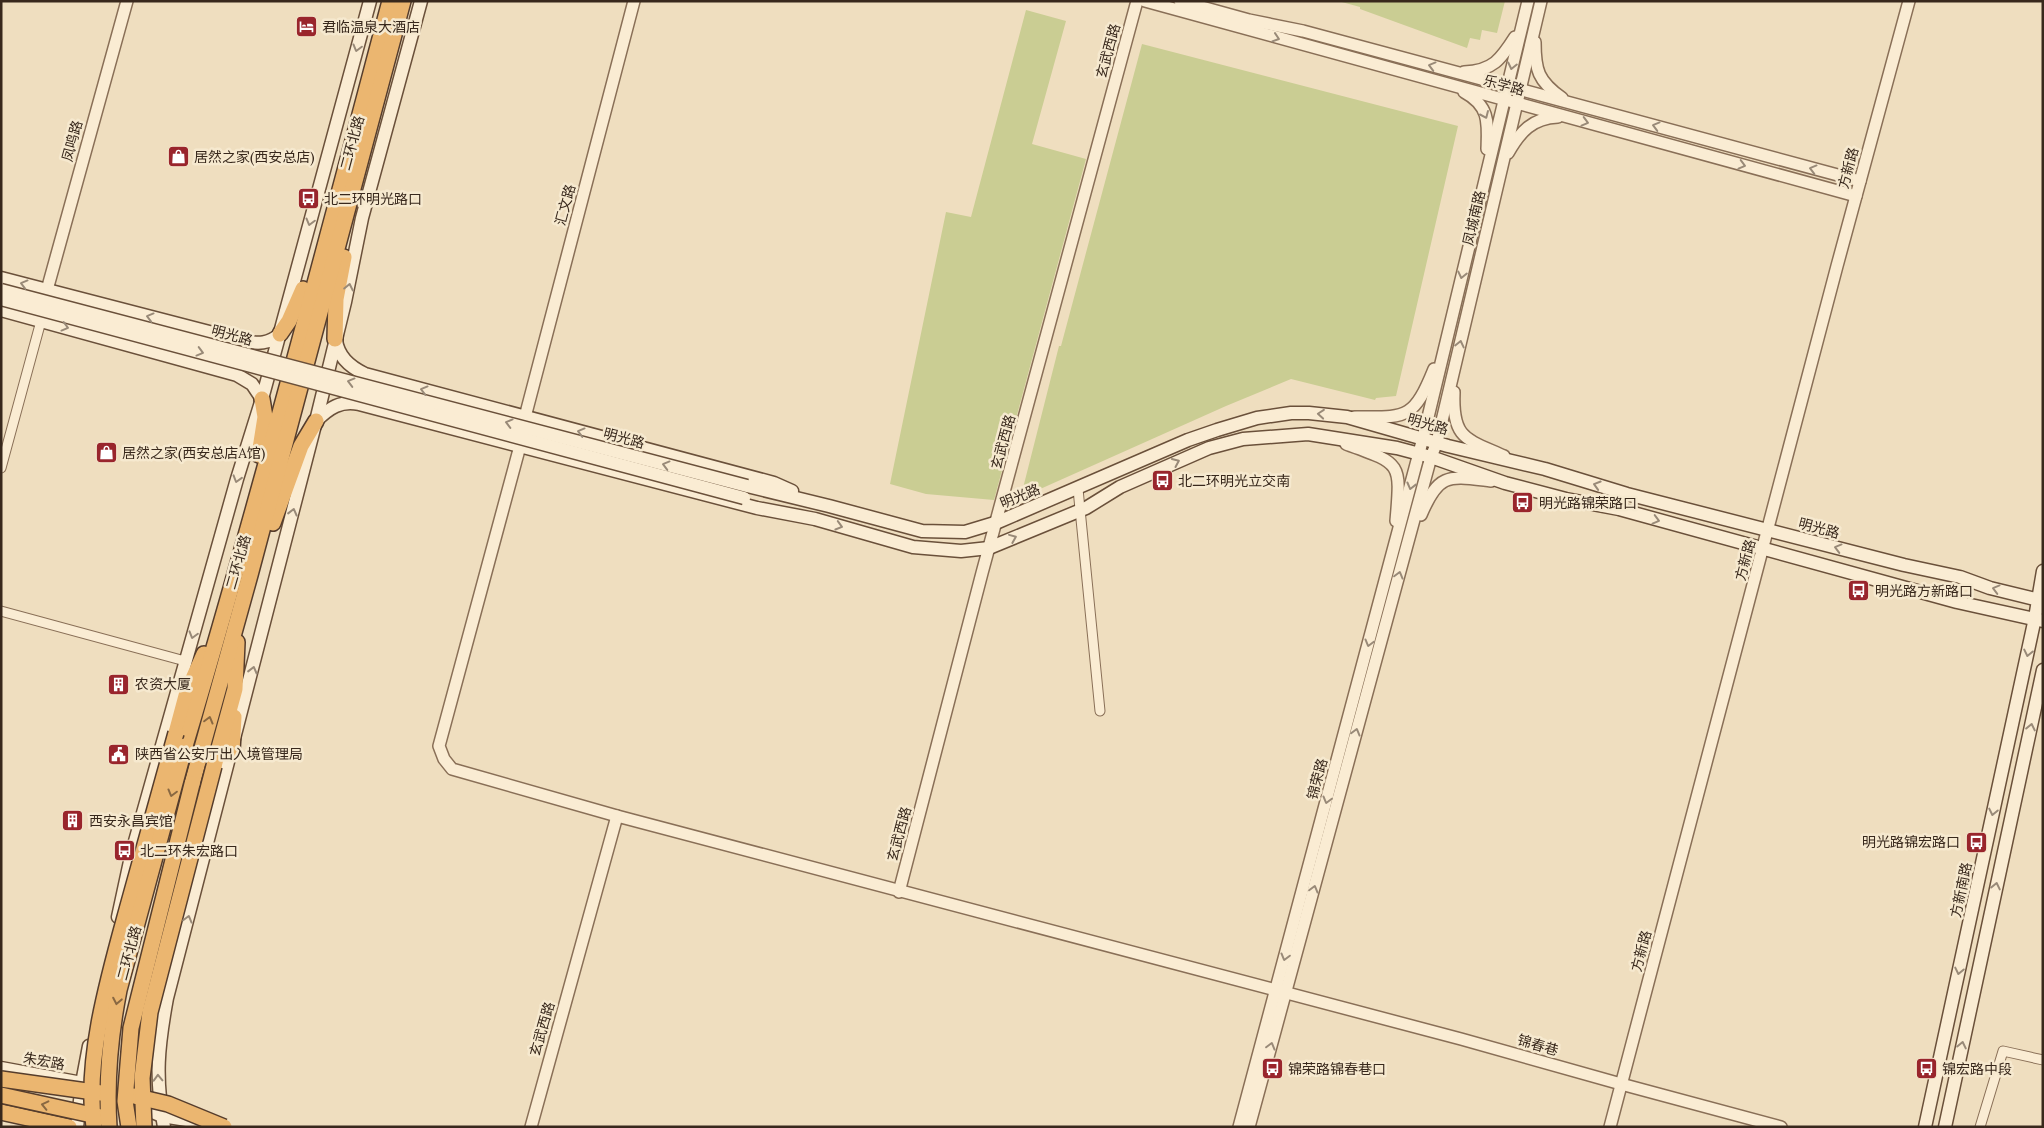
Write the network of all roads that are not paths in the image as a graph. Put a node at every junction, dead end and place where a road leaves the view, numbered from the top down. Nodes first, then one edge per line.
1 (127, 1) edge
2 (403, 1) edge
3 (412, 1) edge
4 (421, 1) edge
5 (634, 1) edge
6 (1137, 1) edge
7 (1145, 1) edge
8 (1180, 1) edge
9 (1528, 1) edge
10 (1541, 1) edge
11 (1910, 1) edge
12 (381, 2) edge
13 (1522, 24) junction
14 (1534, 27) junction
15 (373, 31) junction
16 (378, 71) junction
17 (1452, 72) junction
18 (1449, 85) junction
19 (1507, 86) junction
20 (1519, 90) junction
21 (1504, 100) junction
22 (1516, 104) junction
23 (1572, 104) junction
24 (381, 115) junction
25 (1568, 118) junction
26 (1487, 170) junction
27 (1499, 173) junction
28 (1860, 181) junction
29 (1856, 196) junction
30 (344, 257) junction
31 (1, 278) edge
32 (303, 289) junction
33 (1, 290) edge
34 (47, 290) junction
35 (1, 299) edge
36 (1, 310) edge
37 (41, 320) junction
38 (1448, 332) junction
39 (280, 334) junction
40 (336, 338) junction
41 (1455, 367) junction
42 (262, 399) junction
43 (524, 417) junction
44 (1348, 417) junction
45 (316, 421) junction
46 (1331, 438) junction
47 (1423, 438) junction
48 (1437, 442) junction
49 (520, 446) junction
50 (260, 455) junction
51 (1425, 455) junction
52 (1515, 461) junction
53 (1, 468) edge
54 (1504, 483) junction
55 (1078, 489) junction
56 (746, 492) junction
57 (829, 506) junction
58 (1080, 510) junction
59 (274, 520) junction
60 (815, 520) junction
61 (998, 522) junction
62 (1768, 530) junction
63 (989, 548) junction
64 (1394, 548) junction
65 (1763, 548) junction
66 (1404, 555) junction
67 (2043, 571) edge
68 (250, 575) junction
69 (2040, 600) edge
70 (226, 606) junction
71 (1, 612) edge
72 (237, 619) junction
73 (2039, 619) edge
74 (220, 629) junction
75 (193, 661) junction
76 (2043, 670) edge
77 (235, 688) junction
78 (1100, 711) dead end
79 (176, 734) junction
80 (232, 751) junction
81 (617, 816) junction
82 (899, 892) junction
83 (1281, 992) junction
84 (2043, 1060) edge
85 (1, 1068) edge
86 (1, 1079) edge
87 (82, 1083) junction
88 (1621, 1084) junction
89 (1, 1095) edge
90 (1, 1112) edge
91 (163, 1121) edge
92 (31, 1127) edge
93 (58, 1127) edge
94 (69, 1127) edge
95 (77, 1127) edge
96 (94, 1127) edge
97 (109, 1127) edge
98 (129, 1127) edge
99 (144, 1127) edge
100 (224, 1127) edge
101 (531, 1127) edge
102 (1239, 1127) edge
103 (1249, 1127) edge
104 (1610, 1127) edge
105 (1781, 1127) edge
106 (1925, 1127) edge
107 (1945, 1127) edge
108 (1980, 1127) edge

1 - 34 street, 凤鸣路
2 - 16 highway, 二环北路
3 - 24 highway
40 -> 4 main road
5 - 43 street, 汇文路
6 - 61 street, 玄武西路
7 -> 18 street, 乐学路
17 -> 8 street, 乐学路
9 - 13 street, 凤城南路
10 - 14 street, 凤城南路
11 - 28 street, 方新路
12 - 15 highway
12 - 16 highway, 二环北路
12 -> 39 main road
13 - 17 street
13 -> 19 street, 凤城南路
14 - 20 street, 凤城南路
14 - 23 street
15 - 16 highway
15 - 32 highway
16 - 24 highway
16 - 68 highway, 二环北路
16 - 70 highway, 二环北路
17 - 19 street, 乐学路
18 - 21 street, 乐学路
18 -> 26 street
19 - 20 street, 乐学路
19 - 21 street, 凤城南路
20 - 22 street, 凤城南路
20 - 23 street, 乐学路
21 - 22 street, 乐学路
21 - 26 street, 凤城南路
22 - 25 street, 乐学路
22 - 27 street, 凤城南路
28 -> 23 street, 乐学路
24 - 30 highway
25 - 27 street
25 -> 29 street, 乐学路
26 -> 38 street, 凤城南路
41 -> 27 street, 凤城南路
28 - 29 street, 方新路
29 - 62 street, 方新路
30 - 40 highway
30 - 59 highway
34 -> 31 main road
32 - 39 highway
32 - 50 highway
56 -> 33 main road, 明光路, bridge
39 -> 34 main road
35 -> 56 main road, 明光路, bridge
36 - 37 main road
37 -> 42 main road
37 - 53 street
38 - 44 street
38 - 47 street, 凤城南路
39 - 42 main road
43 -> 40 main road
40 - 45 main road
41 - 48 street, 凤城南路
41 - 52 street
42 - 50 highway
42 -> 75 main road
57 -> 43 main road
44 - 47 main road, 明光路
44 -> 55 main road, 明光路
45 - 49 main road, 明光路
45 - 59 highway
80 -> 45 main road
46 - 51 main road, 明光路
58 -> 46 main road, 明光路
46 - 64 street
47 - 48 main road, 明光路
47 - 51 street, 锦荣路
48 - 51 street, 锦荣路
48 - 52 main road, 明光路
49 - 60 main road, 明光路
49 - 81 street
50 - 70 highway
51 - 54 main road, 明光路
51 -> 64 street, 锦荣路
51 - 66 street, 锦荣路
62 -> 52 main road, 明光路
54 -> 65 main road, 明光路
54 - 66 street
55 - 58 street
55 - 61 main road, 明光路
56 - 57 main road, 明光路
56 - 60 main road, 明光路
57 - 61 main road, 明光路
63 -> 58 main road, 明光路
58 - 78 street
59 - 68 highway
60 -> 63 main road, 明光路
61 - 63 street, 玄武西路
62 - 65 street, 方新路
69 -> 62 main road, 明光路
63 - 82 street, 玄武西路
64 -> 83 street, 锦荣路
65 - 73 main road, 明光路
65 - 88 street, 方新路
83 -> 66 street, 锦荣路
67 - 69 main road, 方新南路
68 - 72 highway, 二环北路
69 - 73 main road, 方新南路
70 - 74 highway, 二环北路
71 - 75 street
72 - 77 highway
98 -> 72 highway, 二环北路, bridge
73 -> 106 main road, 方新南路
74 - 75 highway
74 - 79 highway, 二环北路
75 - 79 highway
107 -> 76 main road
77 - 80 highway
77 - 99 highway, bridge
79 - 87 main road
79 - 96 highway, bridge
79 -> 97 highway, 二环北路, bridge
91 -> 80 main road
81 - 82 street
81 - 101 street, 玄武西路
82 - 83 street
83 - 88 street, 锦春巷
83 - 102 street, 锦荣路
103 -> 83 street, 锦荣路
84 - 108 street
85 - 87 main road, 朱宏路
86 - 100 highway, bridge
87 - 91 main road, 朱宏路
87 - 95 main road
88 - 104 street, 方新路
88 - 105 street, 锦春巷
99 -> 89 highway, bridge
90 - 94 highway
91 - 100 main road, 朱宏路
92 - 93 highway

